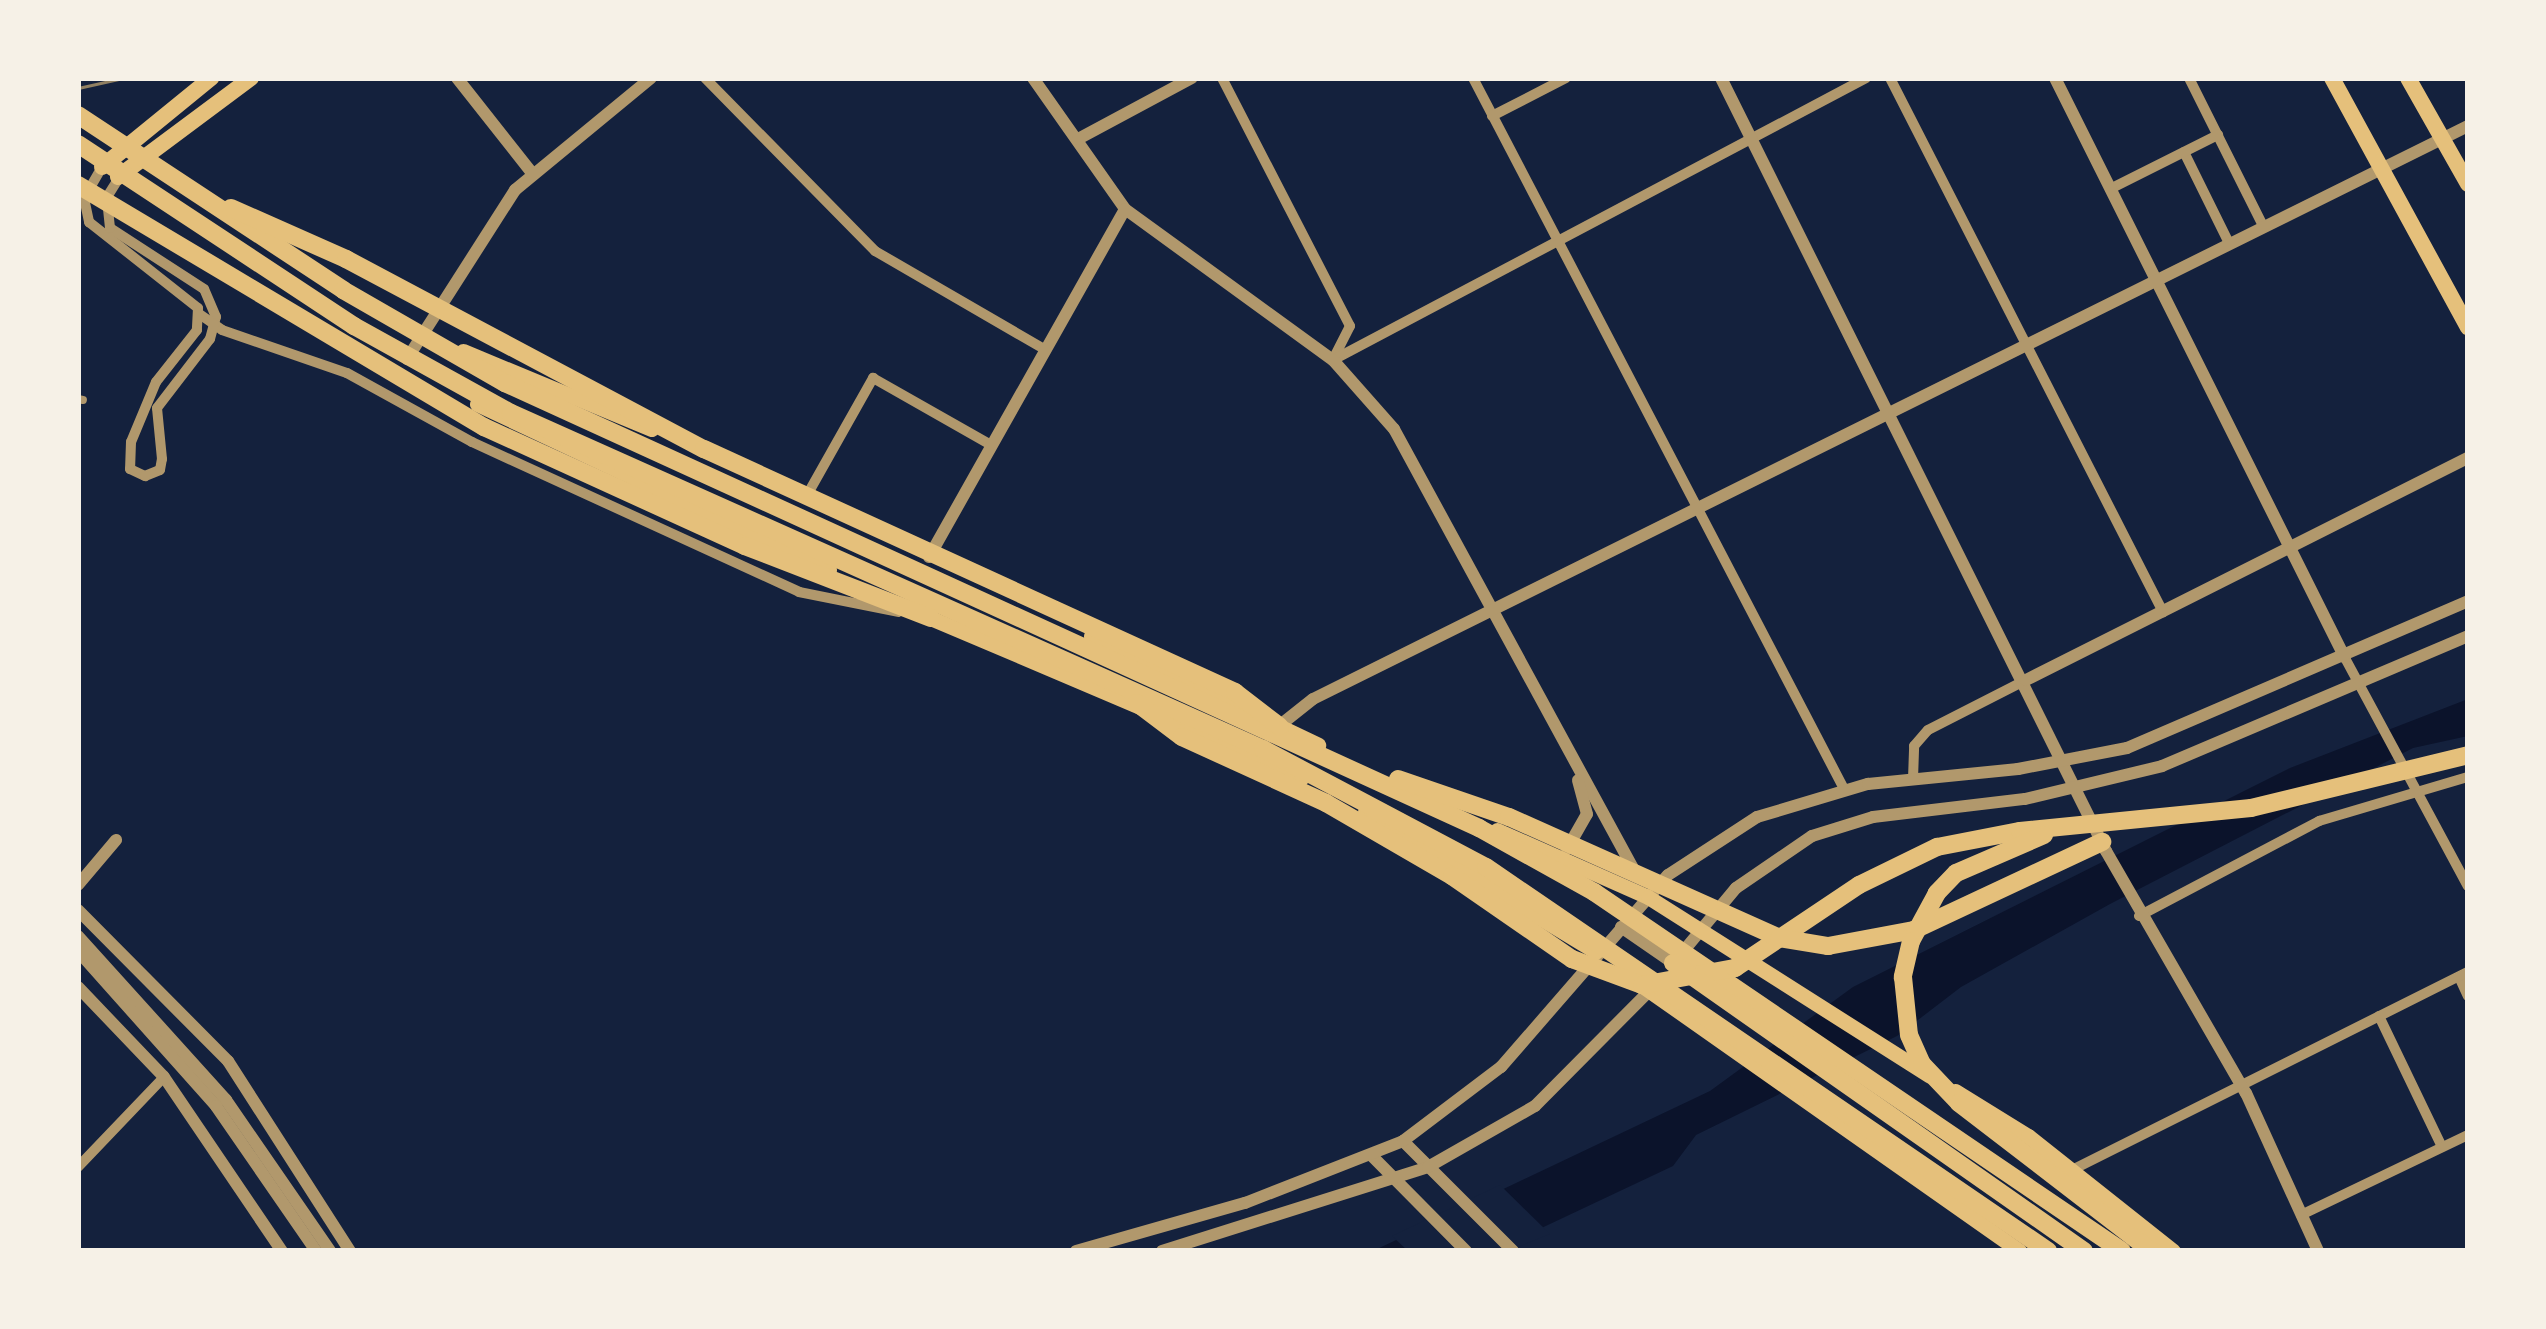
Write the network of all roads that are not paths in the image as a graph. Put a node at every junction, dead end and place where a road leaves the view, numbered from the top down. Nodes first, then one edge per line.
1 (211, 78) edge
2 (251, 78) edge
3 (457, 78) edge
4 (651, 78) edge
5 (705, 78) edge
6 (1034, 78) edge
7 (1192, 78) edge
8 (1222, 78) edge
9 (1473, 78) edge
10 (1566, 78) edge
11 (1721, 78) edge
12 (1866, 78) edge
13 (1890, 78) edge
14 (2055, 78) edge
15 (2189, 78) edge
16 (2332, 78) edge
17 (2408, 78) edge
18 (78, 105) edge
19 (78, 116) edge
20 (1492, 116) junction
21 (2468, 126) edge
22 (2218, 135) junction
23 (2445, 137) junction
24 (1078, 139) junction
25 (1752, 140) junction
26 (132, 141) junction
27 (78, 152) edge
28 (2184, 152) junction
29 (151, 155) junction
30 (102, 166) junction
31 (2388, 168) junction
32 (532, 173) junction
33 (119, 178) junction
34 (78, 184) edge
35 (2468, 184) edge
36 (2110, 190) junction
37 (1125, 209) junction
38 (2263, 226) junction
39 (2229, 243) junction
40 (1559, 245) junction
41 (2156, 279) junction
42 (198, 314) junction
43 (214, 326) junction
44 (2468, 328) edge
45 (424, 335) junction
46 (2026, 341) junction
47 (1044, 349) junction
48 (1333, 360) junction
49 (405, 362) junction
50 (1888, 411) junction
51 (991, 445) junction
52 (2468, 458) edge
53 (804, 501) junction
54 (1696, 507) junction
55 (2291, 546) junction
56 (929, 558) junction
57 (2468, 602) edge
58 (1492, 608) junction
59 (2163, 612) junction
60 (931, 618) junction
61 (2468, 636) edge
62 (2345, 658) junction
63 (2026, 680) junction
64 (1110, 682) junction
65 (2361, 686) junction
66 (1280, 726) junction
67 (2468, 755) edge
68 (1574, 761) junction
69 (2065, 762) junction
70 (1358, 770) junction
71 (2468, 777) edge
72 (1912, 779) junction
73 (1844, 789) junction
74 (2077, 790) junction
75 (2420, 792) junction
76 (2060, 829) junction
77 (116, 840) dead end
78 (2104, 847) junction
79 (1544, 851) junction
80 (78, 885) edge
81 (2468, 886) edge
82 (1648, 897) junction
83 (78, 910) edge
84 (2138, 912) junction
85 (1622, 927) junction
86 (1699, 931) junction
87 (78, 936) edge
88 (78, 952) edge
89 (1598, 954) junction
90 (1673, 963) junction
91 (2464, 974) edge
92 (78, 987) edge
93 (1649, 992) junction
94 (2468, 996) edge
95 (2379, 1016) junction
96 (164, 1077) junction
97 (2241, 1084) junction
98 (2468, 1135) edge
99 (1403, 1141) junction
100 (2442, 1148) junction
101 (1372, 1156) junction
102 (78, 1167) edge
103 (1428, 1167) junction
104 (2072, 1170) junction
105 (1393, 1181) junction
106 (2301, 1215) junction
107 (282, 1251) edge
108 (316, 1251) edge
109 (330, 1251) edge
110 (350, 1251) edge
111 (1076, 1251) edge
112 (1162, 1251) edge
113 (1466, 1251) edge
114 (1513, 1251) edge
115 (2019, 1251) edge
116 (2048, 1251) edge
117 (2084, 1251) edge
118 (2122, 1251) edge
119 (2151, 1251) edge
120 (2173, 1251) edge
121 (2318, 1251) edge

1 - 26 highway
2 - 29 highway
3 - 32 street
4 - 32 street
5 - 47 street
6 - 24 street
7 - 24 street
8 - 48 street
9 - 20 street
10 - 20 street
11 - 25 street
12 - 25 street
13 - 46 street
14 - 36 street
15 - 22 street
16 - 31 highway
17 - 23 highway
18 - 26 highway
19 - 70 highway
20 - 40 street
21 - 23 street
22 - 28 street
22 - 38 street
23 - 31 street
23 - 35 highway
24 - 37 street
25 - 40 street
25 - 50 street
26 - 29 highway
26 - 30 highway
27 - 30 highway
27 - 64 highway
27 - 66 highway
28 - 36 street
28 - 39 street
29 - 33 highway
29 - 45 main road
30 - 33 highway
30 - 42 street
31 - 38 street
31 - 44 highway
32 - 45 street
33 - 43 street
33 - 49 main road
34 - 60 highway
36 - 41 street
37 - 47 street
37 - 48 street
38 - 39 street
39 - 41 street
40 - 48 street
40 - 54 street
41 - 46 street
41 - 55 street
42 - 43 street
42 - 43 street
43 - 60 street
45 - 49 street
45 - 53 main road
46 - 50 street
46 - 59 street
47 - 51 street
48 - 58 street
49 - 60 main road
50 - 54 street
50 - 63 street
51 - 53 street
51 - 56 street
52 - 55 street
53 - 56 main road
54 - 58 street
54 - 73 street
55 - 59 street
55 - 62 street
56 - 66 main road
57 - 62 street
58 - 66 street
58 - 68 street
59 - 63 street
60 - 89 main road
61 - 65 street
62 - 65 street
62 - 69 street
63 - 69 street
63 - 72 street
64 - 76 highway
64 - 116 highway
65 - 74 street
65 - 75 street
66 - 79 main road
67 - 76 highway
68 - 79 street
68 - 82 street
69 - 72 street
69 - 74 street
70 - 78 highway
70 - 118 highway
71 - 75 street
72 - 73 street
73 - 82 street
74 - 78 street
74 - 86 street
75 - 81 street
75 - 84 street
76 - 119 highway
77 - 80 street
78 - 84 street
79 - 82 main road
82 - 85 street
82 - 86 main road
83 - 110 street
84 - 97 street
85 - 89 street
85 - 90 street
86 - 90 street
86 - 104 main road
87 - 109 street
88 - 108 street
89 - 93 main road
89 - 99 street
90 - 93 street
90 - 117 highway
91 - 94 street
91 - 95 street
92 - 96 street
93 - 103 street
93 - 115 main road
95 - 97 street
95 - 100 street
96 - 102 street
96 - 107 street
97 - 104 street
97 - 106 street
98 - 100 street
99 - 101 street
99 - 103 street
100 - 106 street
101 - 105 street
101 - 111 street
103 - 105 street
103 - 114 street
104 - 120 main road
105 - 112 street
105 - 113 street
106 - 121 street

